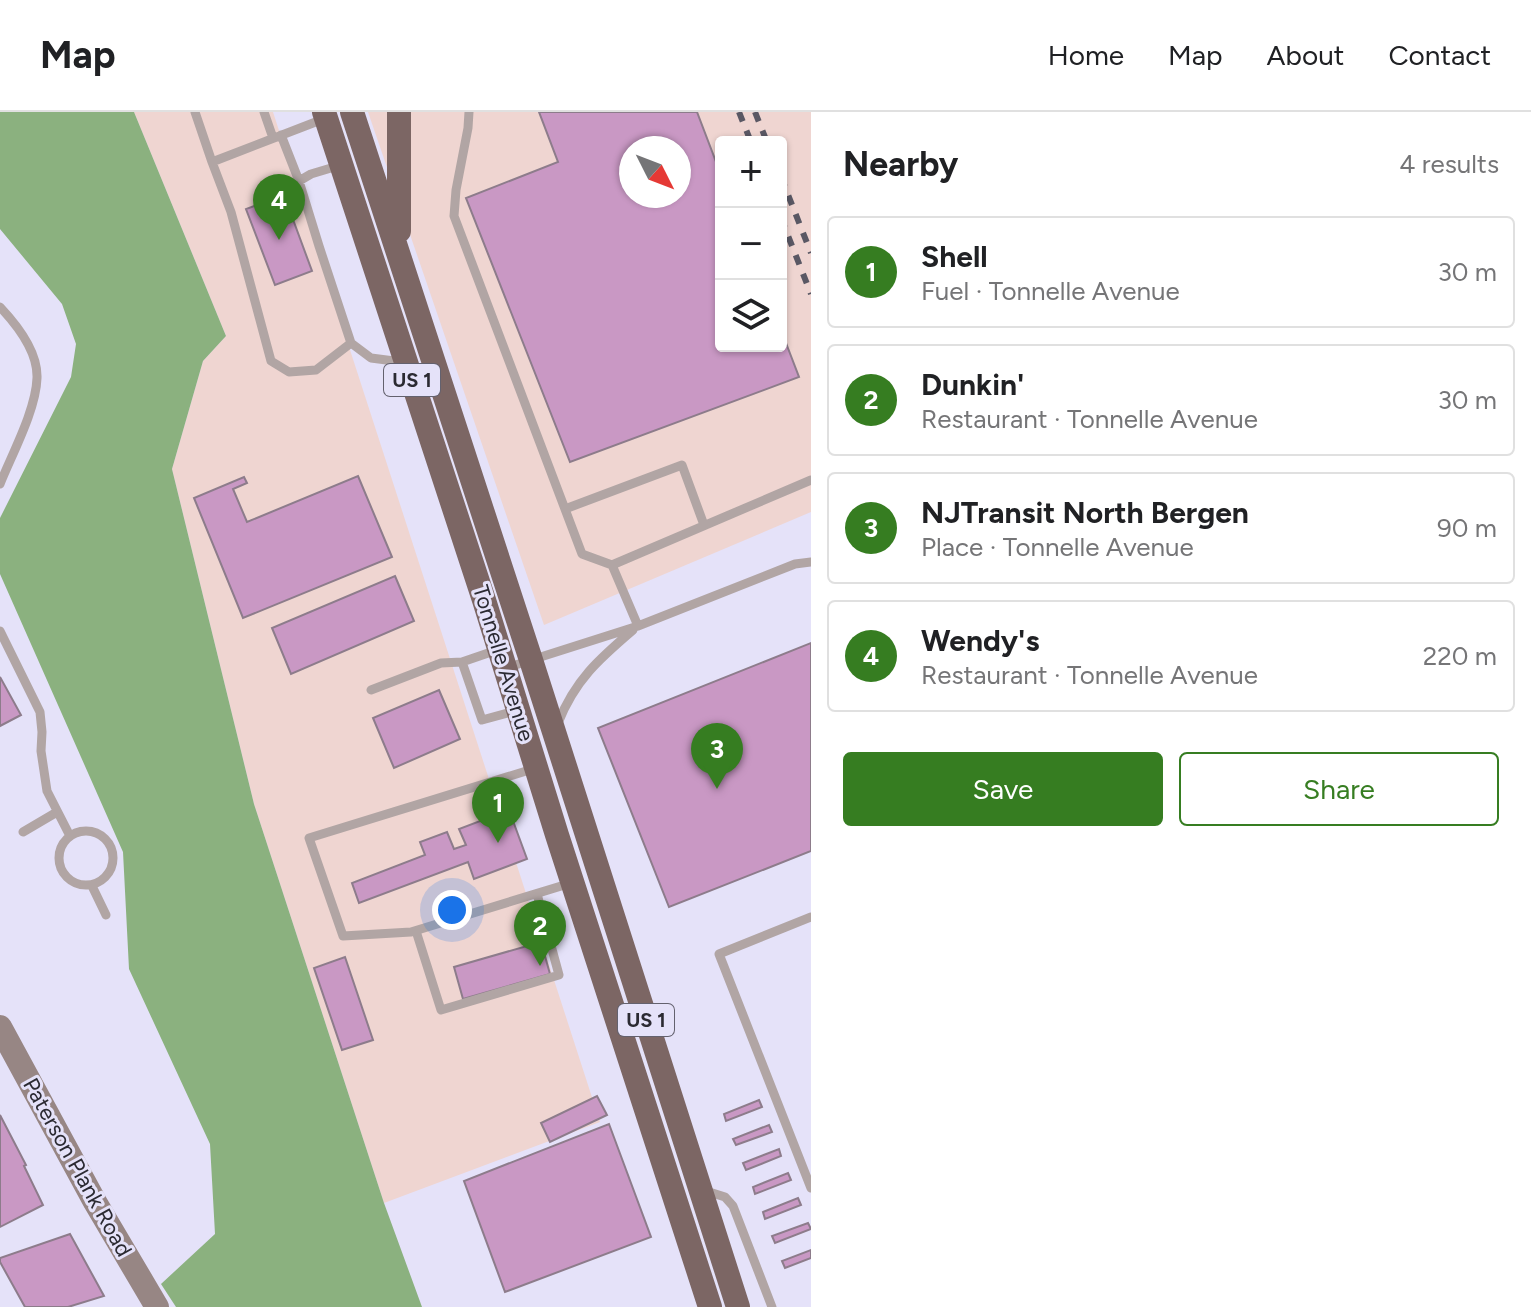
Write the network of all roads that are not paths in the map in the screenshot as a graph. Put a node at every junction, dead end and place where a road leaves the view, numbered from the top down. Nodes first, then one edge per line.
1 (195, 112) edge
2 (264, 112) edge
3 (352, 112) edge
4 (399, 112) edge
5 (469, 112) edge
6 (325, 115) edge
7 (277, 136) junction
8 (212, 162) junction
9 (341, 165) junction
10 (299, 181) junction
11 (399, 253) junction
12 (0, 307) edge
13 (351, 343) junction
14 (406, 362) junction
15 (811, 480) edge
16 (0, 484) edge
17 (565, 509) junction
18 (704, 525) junction
19 (811, 562) edge
20 (612, 565) junction
21 (638, 626) junction
22 (0, 631) edge
23 (503, 659) junction
24 (531, 660) junction
25 (462, 662) junction
26 (371, 690) dead end
27 (518, 710) junction
28 (553, 734) junction
29 (536, 768) junction
30 (57, 812) junction
31 (23, 832) dead end
32 (70, 836) junction
33 (572, 883) junction
34 (92, 886) junction
35 (537, 894) junction
36 (106, 915) dead end
37 (811, 917) edge
38 (416, 931) junction
39 (0, 1027) edge
40 (811, 1188) edge
41 (700, 1189) junction
42 (157, 1307) edge
43 (710, 1307) edge
44 (738, 1307) edge
45 (772, 1307) edge

1 - 8 lane
2 - 7 lane
3 - 11 highway, Tonnelle Avenue / US 1
4 - 11 highway
5 - 17 lane
6 - 7 lane
6 - 9 highway, Tonnelle Avenue / US 1
7 - 8 lane
7 - 10 lane
8 - 13 lane
9 - 10 lane
9 - 14 highway, Tonnelle Avenue / US 1
10 - 13 lane
11 - 24 highway, Tonnelle Avenue / US 1
12 - 16 lane
13 - 14 lane
14 - 23 highway, Tonnelle Avenue / US 1
15 - 18 lane
17 - 18 lane
17 - 20 lane
18 - 20 lane
19 - 21 lane
20 - 21 lane
21 - 24 lane
21 - 28 lane
22 - 30 lane
23 - 24 lane
23 - 25 lane
23 - 27 highway, Tonnelle Avenue / US 1
24 - 28 highway, Tonnelle Avenue / US 1
25 - 26 lane
25 - 27 lane
27 - 29 highway, Tonnelle Avenue / US 1
28 - 41 highway, Tonnelle Avenue / US 1
29 - 33 highway, Tonnelle Avenue / US 1
29 - 38 lane
30 - 31 lane
30 - 32 lane
32 - 34 lane
32 - 34 lane
33 - 35 lane
33 - 43 highway, Tonnelle Avenue / US 1
34 - 36 lane
35 - 38 lane
35 - 38 lane
37 - 40 lane
39 - 42 main road, Paterson Plank Road
41 - 44 highway, Tonnelle Avenue / US 1
41 - 45 lane

